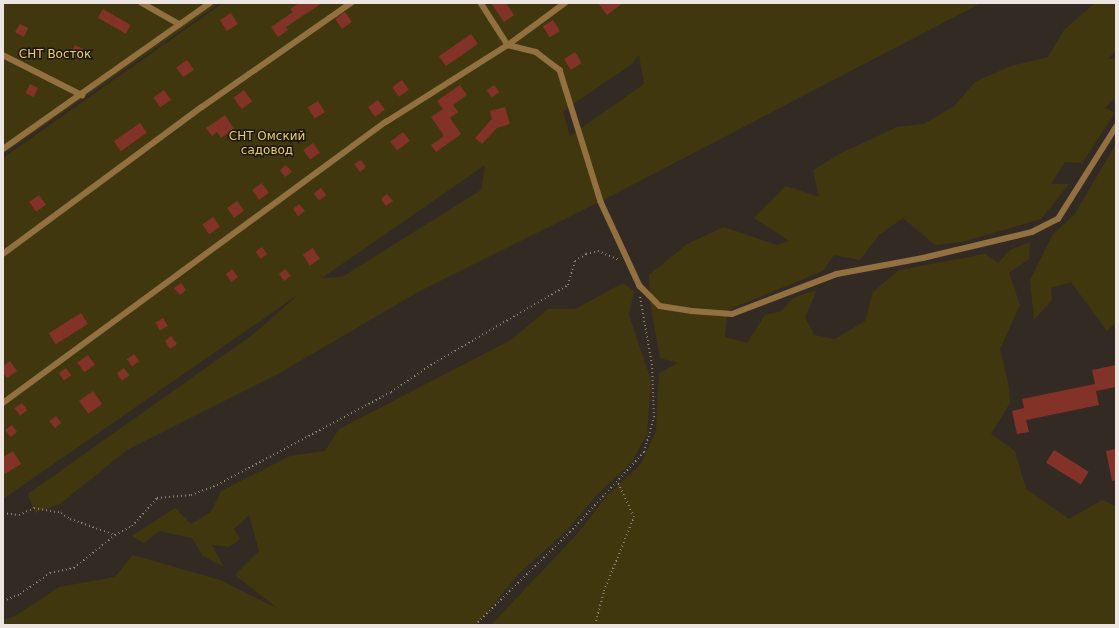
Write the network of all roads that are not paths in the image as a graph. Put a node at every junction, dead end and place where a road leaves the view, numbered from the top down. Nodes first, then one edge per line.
1 (142, 3) edge
2 (210, 3) edge
3 (351, 3) edge
4 (481, 3) edge
5 (565, 3) edge
6 (179, 24) junction
7 (508, 45) junction
8 (3, 55) edge
9 (82, 95) junction
10 (1116, 127) edge
11 (3, 150) edge
12 (3, 254) edge
13 (3, 403) edge

1 - 6 lane
2 - 6 lane
3 - 12 lane
4 - 7 lane
5 - 7 lane
6 - 9 lane
7 - 10 lane
7 - 13 lane
8 - 9 lane
9 - 11 lane

